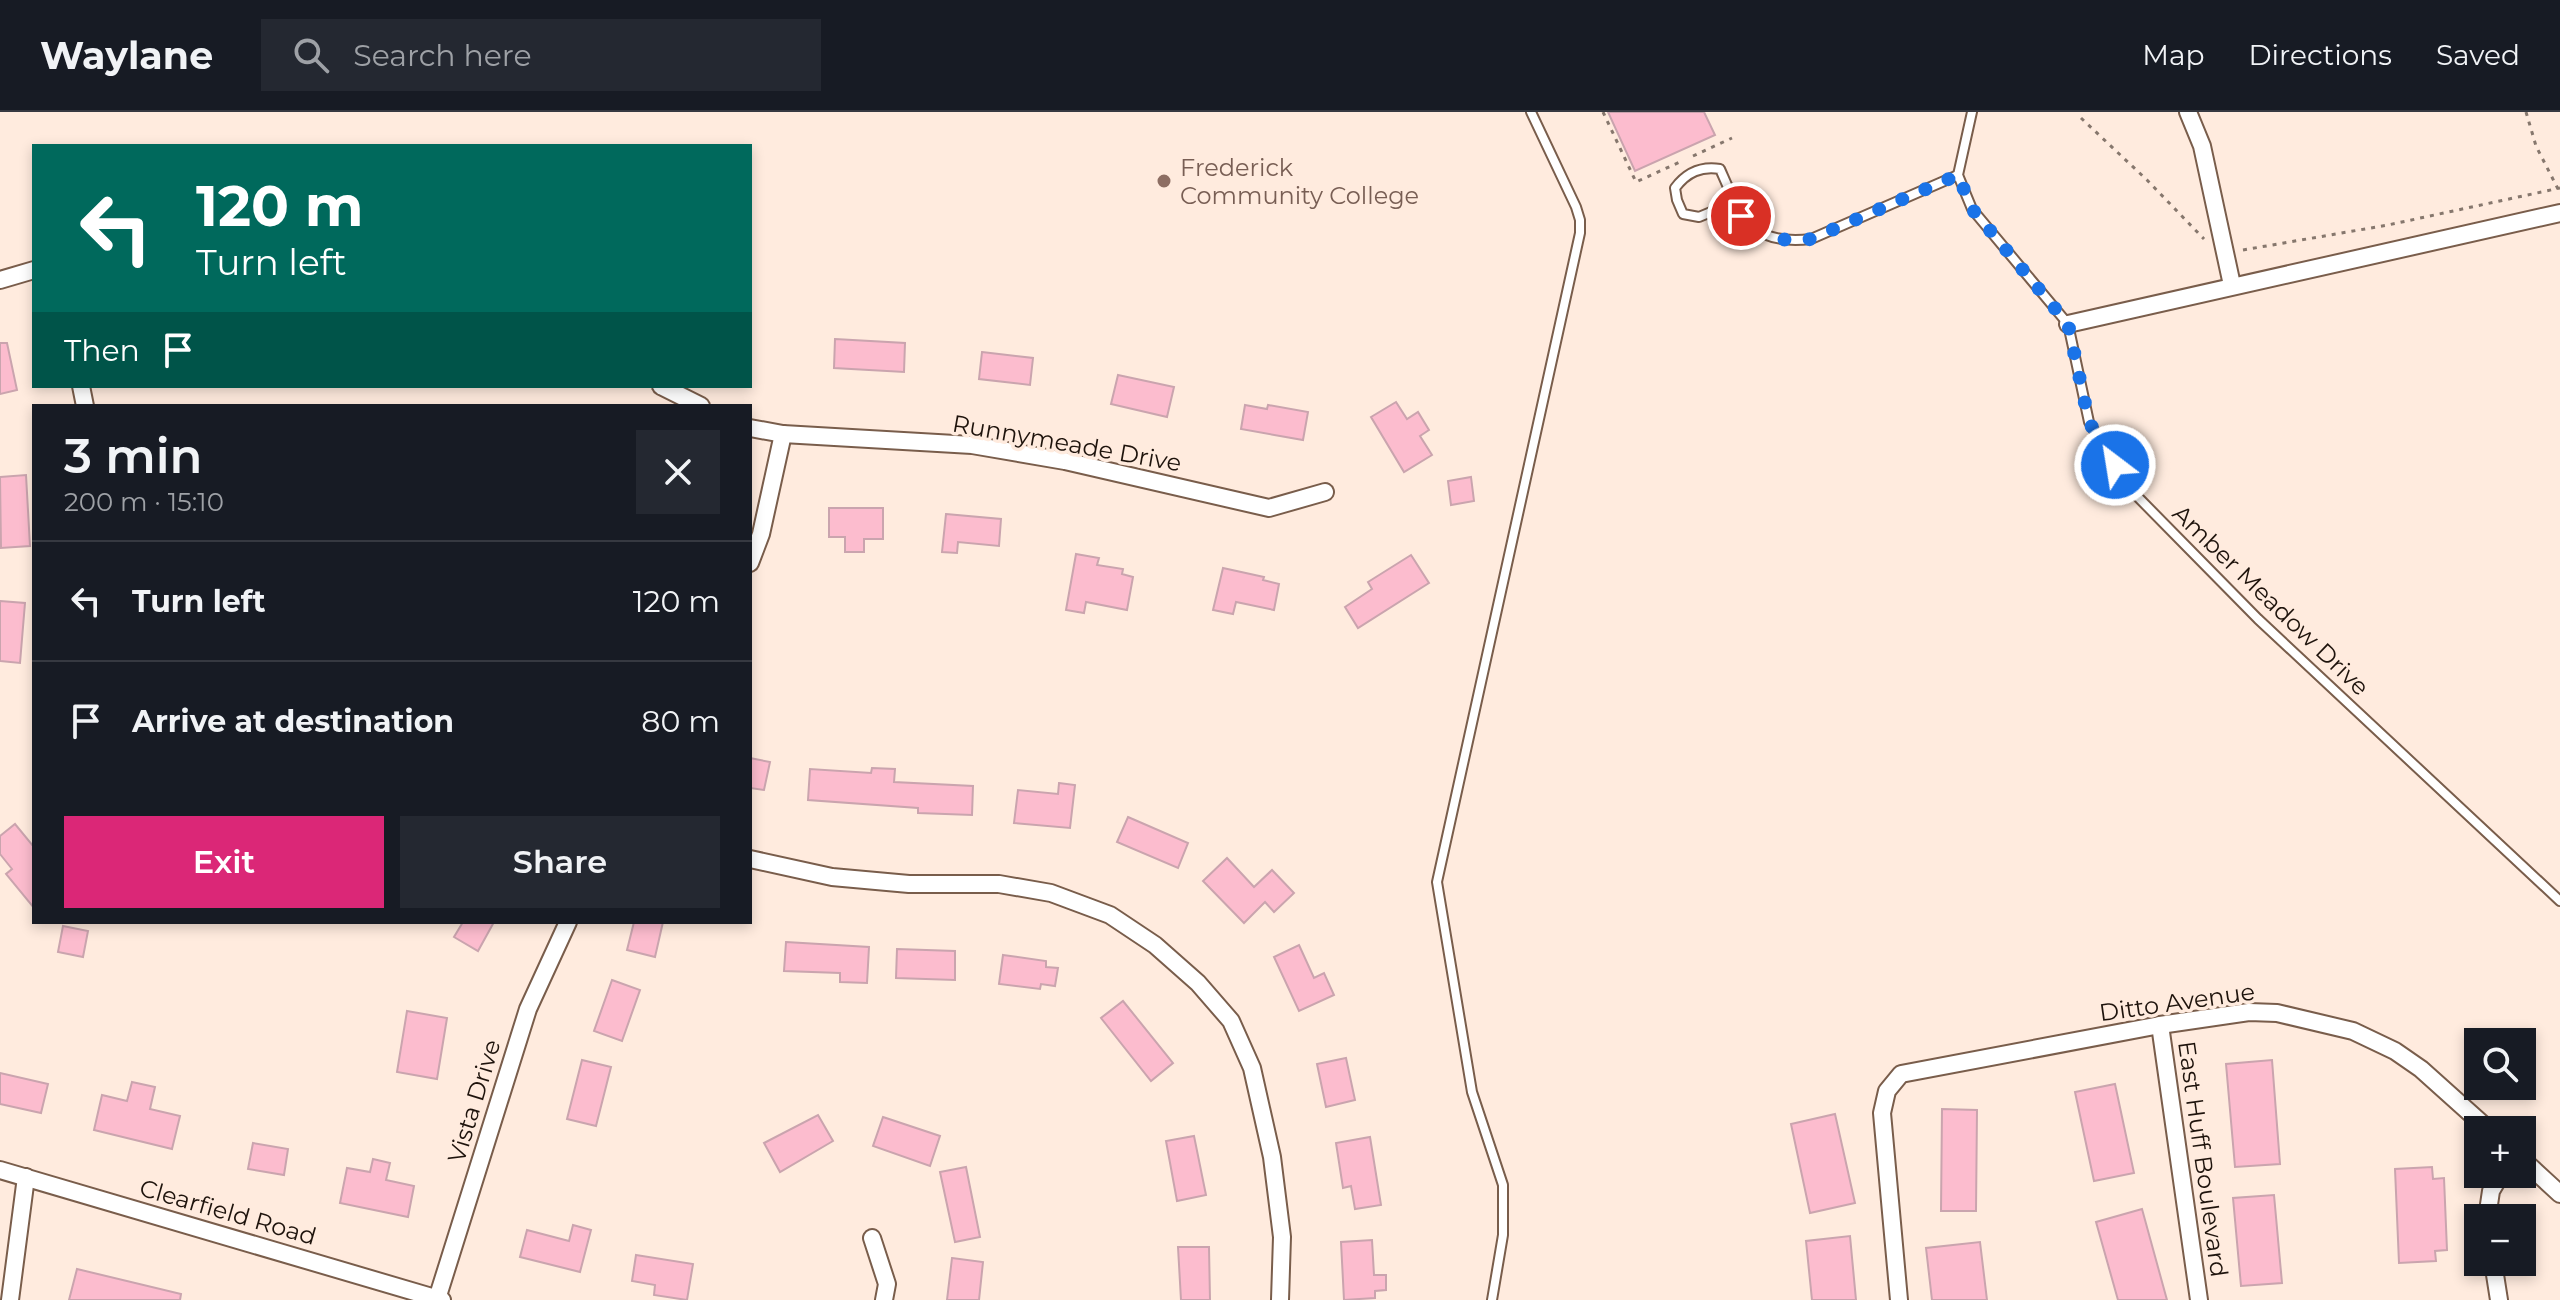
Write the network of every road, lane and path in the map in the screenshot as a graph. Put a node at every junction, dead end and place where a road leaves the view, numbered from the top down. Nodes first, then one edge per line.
1 (1531, 112) edge
2 (1603, 112) edge
3 (1972, 112) edge
4 (2188, 112) edge
5 (2526, 112) edge
6 (2081, 118) dead end
7 (1732, 138) dead end
8 (1958, 175) junction
9 (2559, 189) edge
10 (1735, 202) junction
11 (2560, 213) edge
12 (2225, 251) junction
13 (32, 271) edge
14 (0, 280) edge
15 (2232, 285) junction
16 (2068, 324) junction
17 (665, 388) edge
18 (697, 404) edge
19 (752, 428) edge
20 (783, 434) junction
21 (1325, 492) dead end
22 (752, 558) edge
23 (752, 859) edge
24 (2560, 901) edge
25 (567, 924) edge
26 (2160, 1025) junction
27 (2473, 1116) edge
28 (0, 1170) edge
29 (2536, 1172) edge
30 (26, 1177) junction
31 (2560, 1194) edge
32 (872, 1238) dead end
33 (2495, 1276) edge
34 (440, 1299) edge
35 (10, 1300) edge
36 (884, 1300) edge
37 (1280, 1300) edge
38 (1492, 1300) edge
39 (1899, 1300) edge
40 (2199, 1300) edge
41 (2499, 1300) edge

1 - 38 lane
2 - 7 path
3 - 8 lane
4 - 12 street
5 - 9 path
6 - 12 path
8 - 10 lane
8 - 16 lane, Amber Meadow Drive
9 - 12 path
10 - 10 lane
11 - 15 street
12 - 15 street
13 - 14 street
15 - 16 street
16 - 24 lane, Amber Meadow Drive
17 - 18 street
19 - 20 street, Runnymeade Drive
20 - 21 street, Runnymeade Drive
20 - 22 street
23 - 37 street
25 - 34 street, Vista Drive
26 - 27 street, Ditto Avenue
26 - 39 street, Ditto Avenue
26 - 40 street, East Huff Boulevard
28 - 30 street, Clearfield Road
29 - 31 street
30 - 34 street, Clearfield Road
30 - 35 street
32 - 36 street
33 - 41 street

